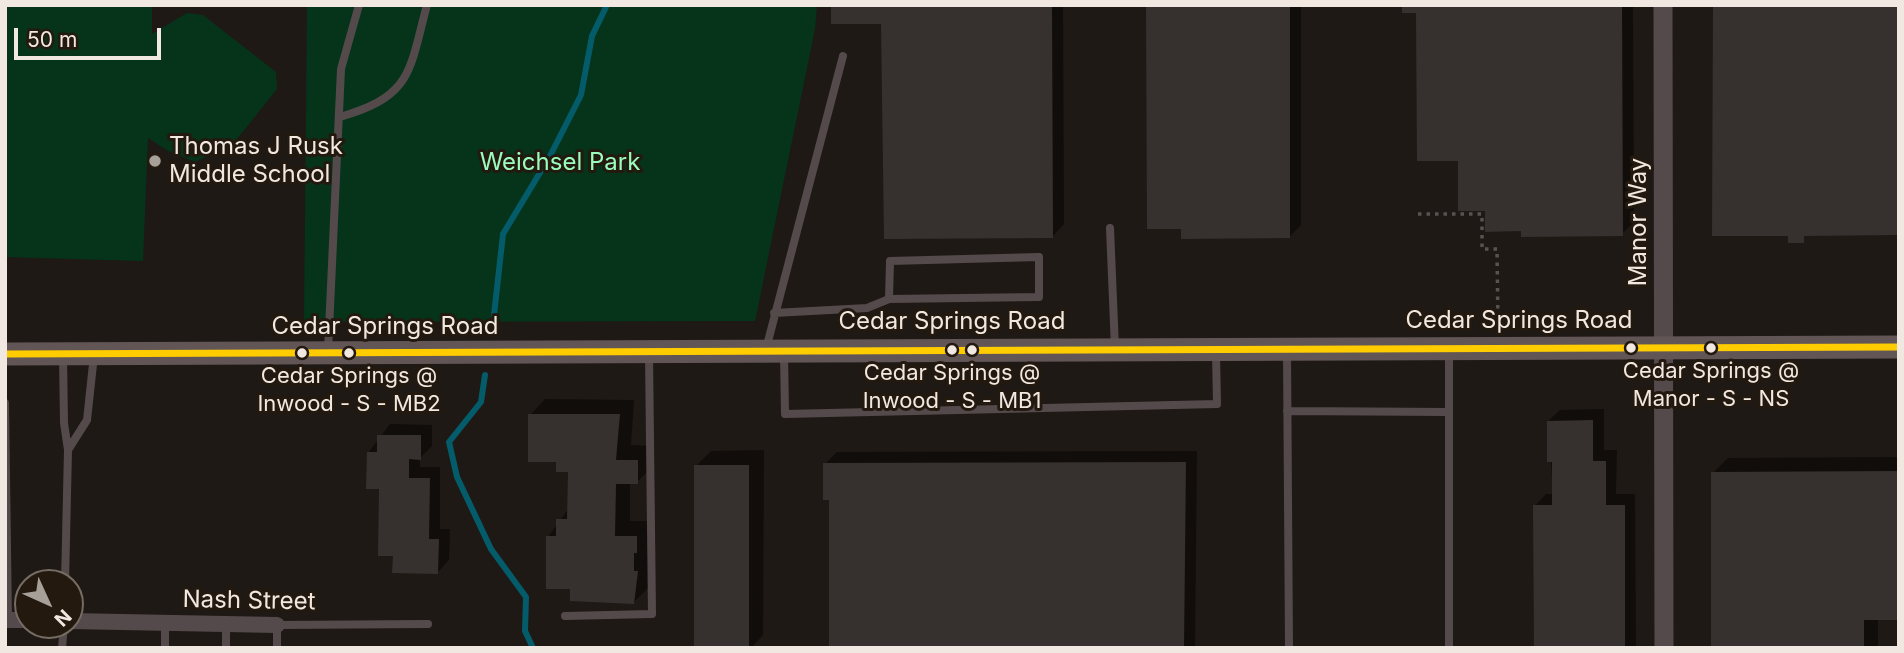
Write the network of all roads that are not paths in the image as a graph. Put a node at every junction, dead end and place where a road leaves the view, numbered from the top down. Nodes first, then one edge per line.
1 (359, 5) edge
2 (427, 5) edge
3 (1663, 5) edge
4 (843, 56) dead end
5 (340, 117) junction
6 (1110, 228) dead end
7 (889, 299) junction
8 (774, 313) junction
9 (1899, 346) edge
10 (1216, 347) junction
11 (1287, 347) junction
12 (1449, 347) junction
13 (1664, 347) junction
14 (1115, 348) junction
15 (775, 349) junction
16 (649, 351) junction
17 (5, 354) edge
18 (328, 354) junction
19 (63, 355) junction
20 (94, 355) junction
21 (5, 403) edge
22 (1287, 411) junction
23 (1449, 412) junction
24 (5, 418) edge
25 (68, 450) junction
26 (65, 569) edge
27 (565, 616) dead end
28 (6, 620) edge
29 (84, 621) edge
30 (165, 623) junction
31 (226, 624) junction
32 (428, 624) dead end
33 (277, 625) junction
34 (165, 648) edge
35 (226, 648) edge
36 (277, 648) edge
37 (1289, 648) edge
38 (1449, 648) edge
39 (1664, 648) edge

1 - 5 lane
2 - 5 lane
3 - 13 street, Manor Way
4 - 8 lane
5 - 18 lane
6 - 14 lane
7 - 7 lane
7 - 8 lane
8 - 15 lane
9 - 13 main road, Cedar Springs Road
10 - 11 main road, Cedar Springs Road
10 - 14 main road, Cedar Springs Road
10 - 15 lane
11 - 12 main road, Cedar Springs Road
11 - 22 lane
12 - 13 main road, Cedar Springs Road
12 - 23 lane
13 - 39 street, Manor Way
14 - 15 main road, Cedar Springs Road
15 - 16 main road, Cedar Springs Road
16 - 18 main road, Cedar Springs Road
16 - 27 lane
17 - 19 main road, Cedar Springs Road
18 - 20 main road, Cedar Springs Road
19 - 20 main road, Cedar Springs Road
19 - 25 lane
20 - 25 lane
21 - 24 lane
22 - 23 lane
22 - 37 lane
23 - 38 lane
24 - 28 lane
25 - 26 lane
29 - 30 street, Nash Street
30 - 31 street, Nash Street
30 - 34 lane
31 - 33 street, Nash Street
31 - 35 lane
32 - 33 lane, Nash Street
33 - 36 lane

